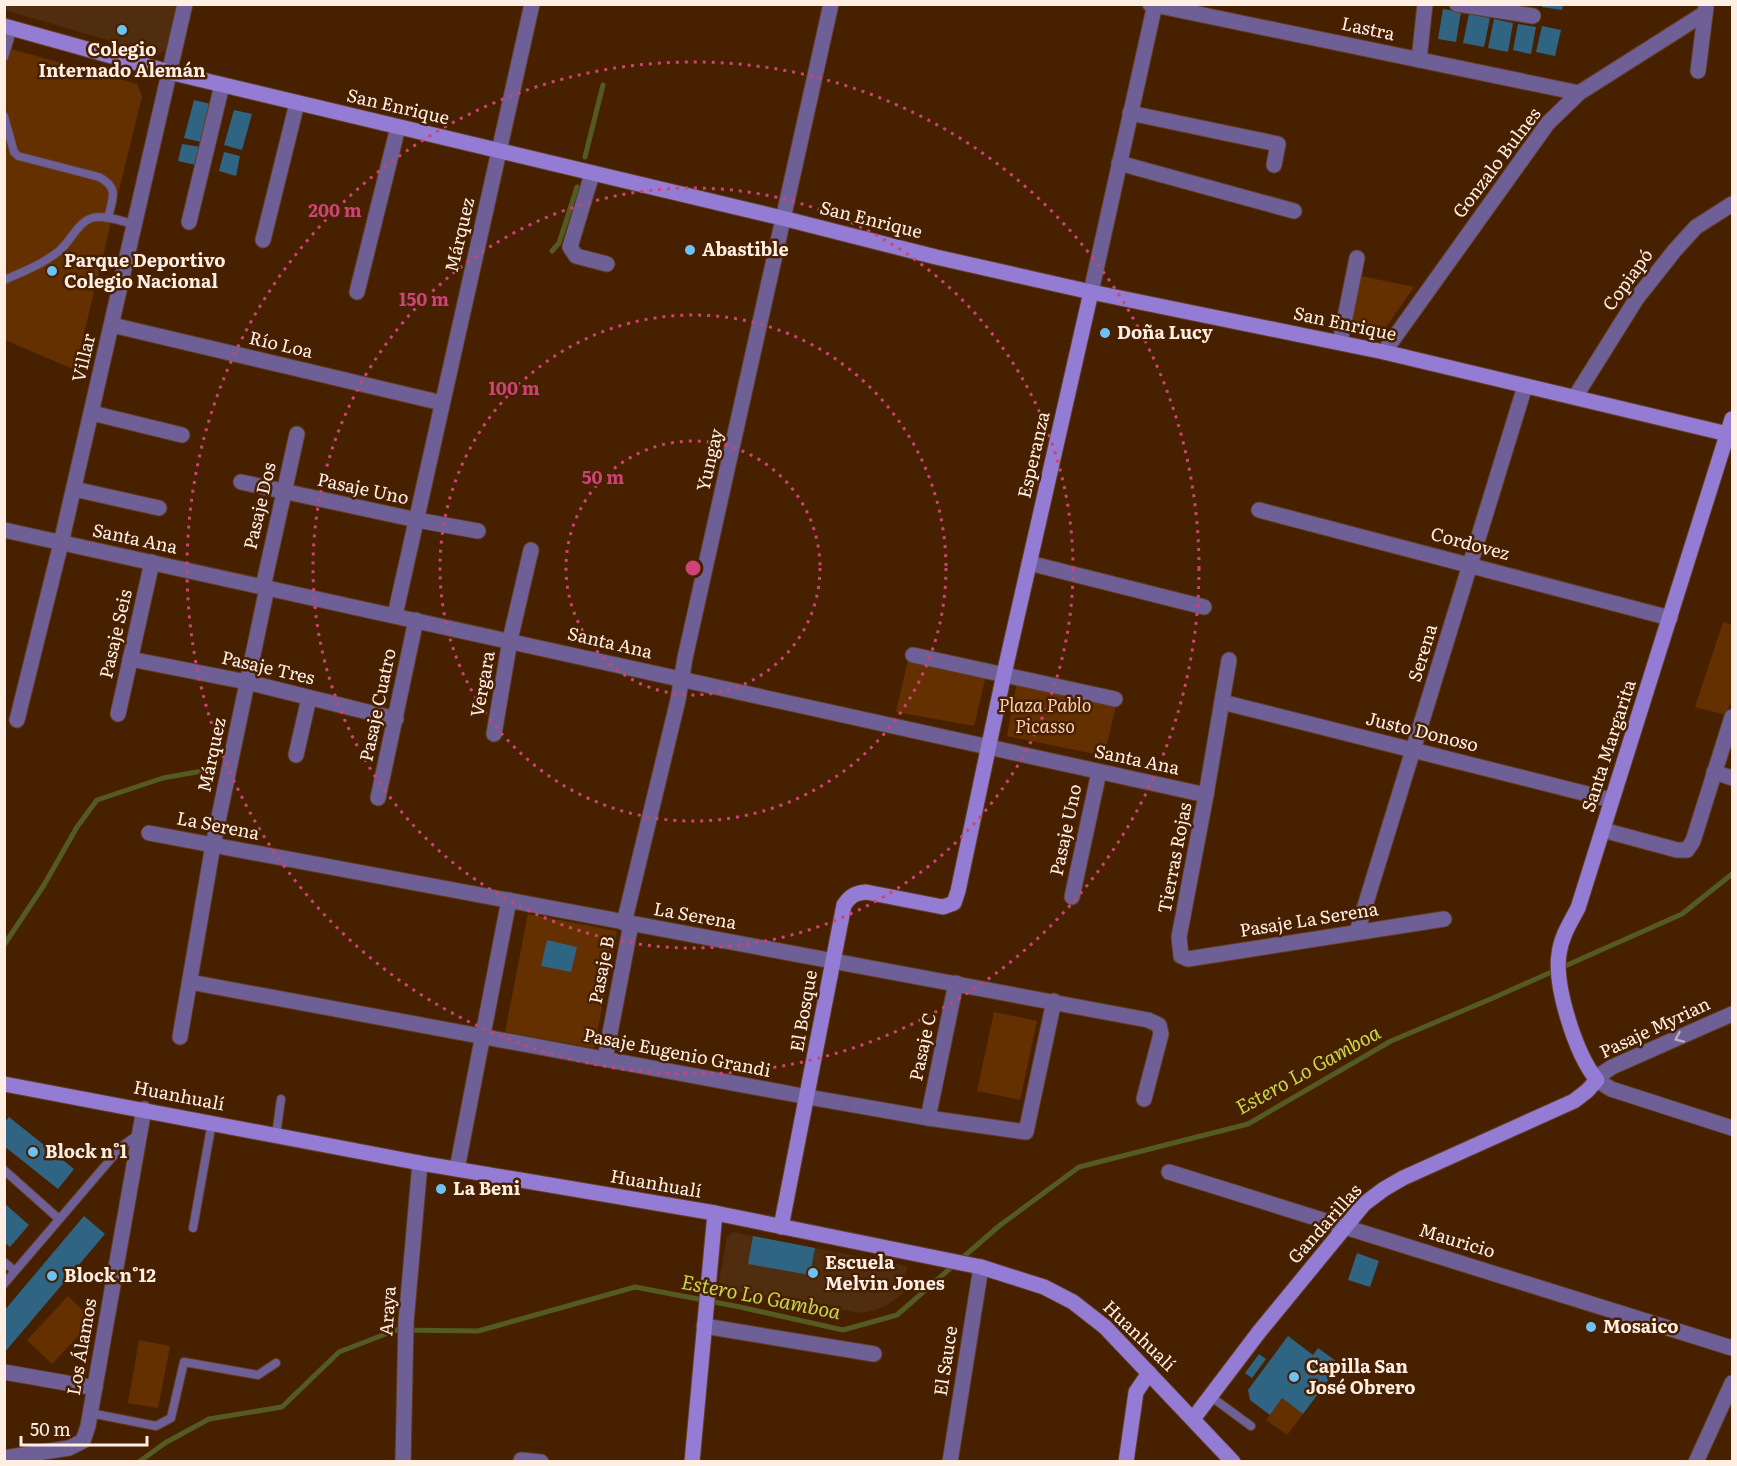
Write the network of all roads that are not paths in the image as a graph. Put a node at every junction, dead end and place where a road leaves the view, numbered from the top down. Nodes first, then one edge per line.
1 (186, 4) edge
2 (532, 4) edge
3 (831, 4) edge
4 (1425, 4) edge
5 (1457, 4) edge
6 (1153, 5) edge
7 (1706, 9) edge
8 (1533, 16) dead end
9 (9, 27) edge
10 (4, 57) edge
11 (1419, 60) junction
12 (1698, 71) dead end
13 (169, 72) junction
14 (222, 85) junction
15 (1579, 93) junction
16 (297, 103) junction
17 (1130, 113) junction
18 (4, 116) edge
19 (398, 128) junction
20 (500, 151) junction
21 (1119, 163) junction
22 (1274, 165) dead end
23 (592, 174) junction
24 (1732, 204) edge
25 (1294, 211) dead end
26 (108, 218) junction
27 (782, 218) junction
28 (189, 222) dead end
29 (134, 224) junction
30 (263, 240) dead end
31 (1357, 258) dead end
32 (607, 264) dead end
33 (4, 280) edge
34 (357, 292) dead end
35 (1091, 292) junction
36 (112, 325) junction
37 (1340, 342) junction
38 (1384, 352) junction
39 (1525, 386) junction
40 (1575, 398) junction
41 (442, 403) junction
42 (92, 413) junction
43 (1731, 429) edge
44 (297, 434) dead end
45 (182, 435) dead end
46 (241, 482) dead end
47 (74, 489) junction
48 (283, 492) junction
49 (159, 508) dead end
50 (1259, 510) dead end
51 (417, 520) junction
52 (4, 530) edge
53 (478, 531) dead end
54 (61, 543) junction
55 (531, 550) dead end
56 (152, 562) junction
57 (1029, 563) junction
58 (1471, 565) junction
59 (265, 588) junction
60 (1204, 607) dead end
61 (395, 615) junction
62 (1670, 618) junction
63 (416, 620) junction
64 (510, 640) junction
65 (913, 655) dead end
66 (130, 658) junction
67 (1229, 660) dead end
68 (1004, 674) junction
69 (682, 679) junction
70 (247, 682) junction
71 (309, 698) junction
72 (1115, 699) dead end
73 (1222, 702) junction
74 (118, 714) dead end
75 (1732, 717) edge
76 (396, 719) junction
77 (17, 720) dead end
78 (494, 734) dead end
79 (988, 748) junction
80 (1413, 750) junction
81 (296, 755) dead end
82 (1099, 772) junction
83 (1714, 772) junction
84 (1732, 778) edge
85 (1206, 795) junction
86 (378, 798) dead end
87 (1611, 800) junction
88 (1603, 830) junction
89 (149, 833) dead end
90 (213, 845) junction
91 (1072, 897) dead end
92 (509, 900) junction
93 (943, 907) joint
94 (1444, 919) dead end
95 (627, 923) junction
96 (1357, 932) junction
97 (1181, 956) joint
98 (832, 962) junction
99 (190, 982) junction
100 (956, 983) junction
101 (1054, 1001) junction
102 (1732, 1014) edge
103 (180, 1037) dead end
104 (484, 1037) junction
105 (605, 1059) junction
106 (1596, 1080) junction
107 (4, 1084) edge
108 (808, 1097) junction
109 (281, 1099) dead end
110 (1144, 1099) dead end
111 (144, 1109) junction
112 (928, 1119) junction
113 (212, 1122) junction
114 (1732, 1128) edge
115 (140, 1133) junction
116 (276, 1135) junction
117 (420, 1163) junction
118 (457, 1169) junction
119 (4, 1170) edge
120 (1169, 1172) dead end
121 (715, 1214) junction
122 (58, 1219) junction
123 (1345, 1226) junction
124 (781, 1227) junction
125 (193, 1228) dead end
126 (4, 1262) edge
127 (974, 1265) junction
128 (15, 1270) junction
129 (4, 1284) edge
130 (704, 1322) junction
131 (1732, 1348) edge
132 (874, 1354) dead end
133 (276, 1363) dead end
134 (4, 1372) edge
135 (1149, 1373) junction
136 (1732, 1383) edge
137 (95, 1388) junction
138 (1210, 1396) junction
139 (90, 1413) junction
140 (1193, 1419) junction
141 (1251, 1426) dead end
142 (4, 1458) edge
143 (521, 1460) dead end
144 (403, 1461) edge
145 (541, 1461) edge
146 (692, 1461) edge
147 (950, 1461) edge
148 (1126, 1461) edge
149 (1233, 1461) edge
150 (1696, 1461) edge

1 - 13 street, Villar
2 - 20 street, Márquez
3 - 27 street, Yungay
4 - 11 street
5 - 8 street
6 - 11 street, Lastra
6 - 17 street, Esperanza
7 - 12 street, Gonzalo Bulnes
7 - 15 street, Gonzalo Bulnes
9 - 10 lane
9 - 13 street, San Enrique
11 - 15 street, Lastra
13 - 14 street, San Enrique
13 - 29 street, Villar
14 - 16 street, San Enrique
14 - 28 street
15 - 38 street, Gonzalo Bulnes
16 - 19 street, San Enrique
16 - 30 street
17 - 21 street, Esperanza
17 - 22 street
18 - 26 lane
19 - 20 street, San Enrique
19 - 34 street
20 - 23 street, San Enrique
20 - 41 street, Márquez
21 - 25 street
21 - 35 street, Esperanza
23 - 27 street, San Enrique
23 - 32 street
24 - 40 street, Copiapó
26 - 29 lane
26 - 33 lane
27 - 35 street, San Enrique
27 - 69 street, Yungay
29 - 36 street, Villar
31 - 37 street
35 - 37 street, San Enrique
35 - 57 street, Esperanza
36 - 41 street, Río Loa
36 - 42 street, Villar
37 - 38 street, San Enrique
38 - 39 street, San Enrique
39 - 40 street, San Enrique
39 - 58 street, Serena
40 - 43 street, San Enrique
41 - 51 street, Márquez
42 - 45 street
42 - 47 street, Villar
43 - 62 street, Santa Margarita
44 - 48 street, Pasaje Dos
46 - 48 street, Pasaje Uno
47 - 49 street
47 - 54 street, Villar
48 - 51 street, Pasaje Uno
48 - 59 street, Pasaje Dos
50 - 58 street, Cordovez
51 - 53 street, Pasaje Uno
51 - 61 street, Márquez
52 - 54 street, Santa Ana
54 - 56 street, Santa Ana
54 - 77 street, Villar
55 - 64 street, Vergara
56 - 59 street, Santa Ana
56 - 66 street, Pasaje Seis
57 - 60 street
57 - 68 street, Esperanza
58 - 62 street, Cordovez
58 - 80 street, Serena
59 - 61 street, Santa Ana
59 - 70 street, Márquez
61 - 63 street, Santa Ana
62 - 87 street, Santa Margarita
63 - 64 street, Santa Ana
63 - 76 street, Pasaje Cuatro
64 - 69 street, Santa Ana
64 - 78 street, Vergara
65 - 68 street
66 - 70 street, Pasaje Tres
66 - 74 street, Pasaje Seis
67 - 73 street, Tierras Rojas
68 - 72 street
68 - 79 street, Esperanza
69 - 79 street, Santa Ana
69 - 95 street, Yungay
70 - 71 street, Pasaje Tres
70 - 90 street, Márquez
71 - 76 street, Pasaje Tres
71 - 81 street
73 - 80 street, Justo Donoso
73 - 85 street, Tierras Rojas
75 - 83 street
76 - 86 street, Pasaje Cuatro
79 - 82 street, Santa Ana
79 - 93 street, Esperanza
80 - 87 street, Justo Donoso
80 - 96 street, Serena
82 - 85 street, Santa Ana
82 - 91 street, Pasaje Uno
83 - 84 street
83 - 88 street
85 - 97 street, Tierras Rojas
87 - 88 street, Santa Margarita
88 - 106 street, Santa Margarita
89 - 90 street, La Serena
90 - 92 street, La Serena
90 - 99 street, Márquez
92 - 95 street, La Serena
92 - 104 street
93 - 98 street, El Bosque
94 - 96 street, Pasaje La Serena
95 - 98 street, La Serena
95 - 105 street, Pasaje B
96 - 97 street, Pasaje La Serena
98 - 100 street, La Serena
98 - 108 street, El Bosque
99 - 103 street, Márquez
99 - 104 street, Pasaje Eugenio Grandi
100 - 101 street, La Serena
100 - 112 street, Pasaje C
101 - 110 street, La Serena
101 - 112 street, Pasaje Eugenio Grandi
102 -> 106 street, Pasaje Myrian
104 - 105 street, Pasaje Eugenio Grandi
104 - 118 street
105 - 108 street, Pasaje Eugenio Grandi
106 - 114 street
106 - 123 street, Gandarillas
107 - 111 street, Huanhualí
108 - 112 street, Pasaje Eugenio Grandi
108 - 124 street, El Bosque
109 - 116 lane
111 - 113 street, Huanhualí
111 - 115 street, Los Álamos
113 - 116 street, Huanhualí
113 - 125 lane
115 - 122 lane
115 - 137 street, Los Álamos
116 - 117 street, Huanhualí
117 - 118 street, Huanhualí
117 - 144 street, Araya
118 - 121 street, Huanhualí
119 - 122 lane
120 - 123 street, Mauricio
121 - 124 street, Huanhualí
121 - 130 street
122 - 128 lane
123 - 131 street, Mauricio
123 - 138 street, Gandarillas
124 - 127 street, Huanhualí
126 - 128 lane
127 - 135 street, Huanhualí
127 - 147 street, El Sauce
128 - 129 lane
130 - 132 street
130 - 146 street
133 - 139 lane
134 - 137 street
135 - 140 street, Huanhualí
135 - 148 street
136 - 150 street
137 - 139 street, Los Álamos
138 - 140 street, Gandarillas
138 - 141 lane
139 - 142 street, Los Álamos
140 - 149 street, Huanhualí
143 - 145 street

